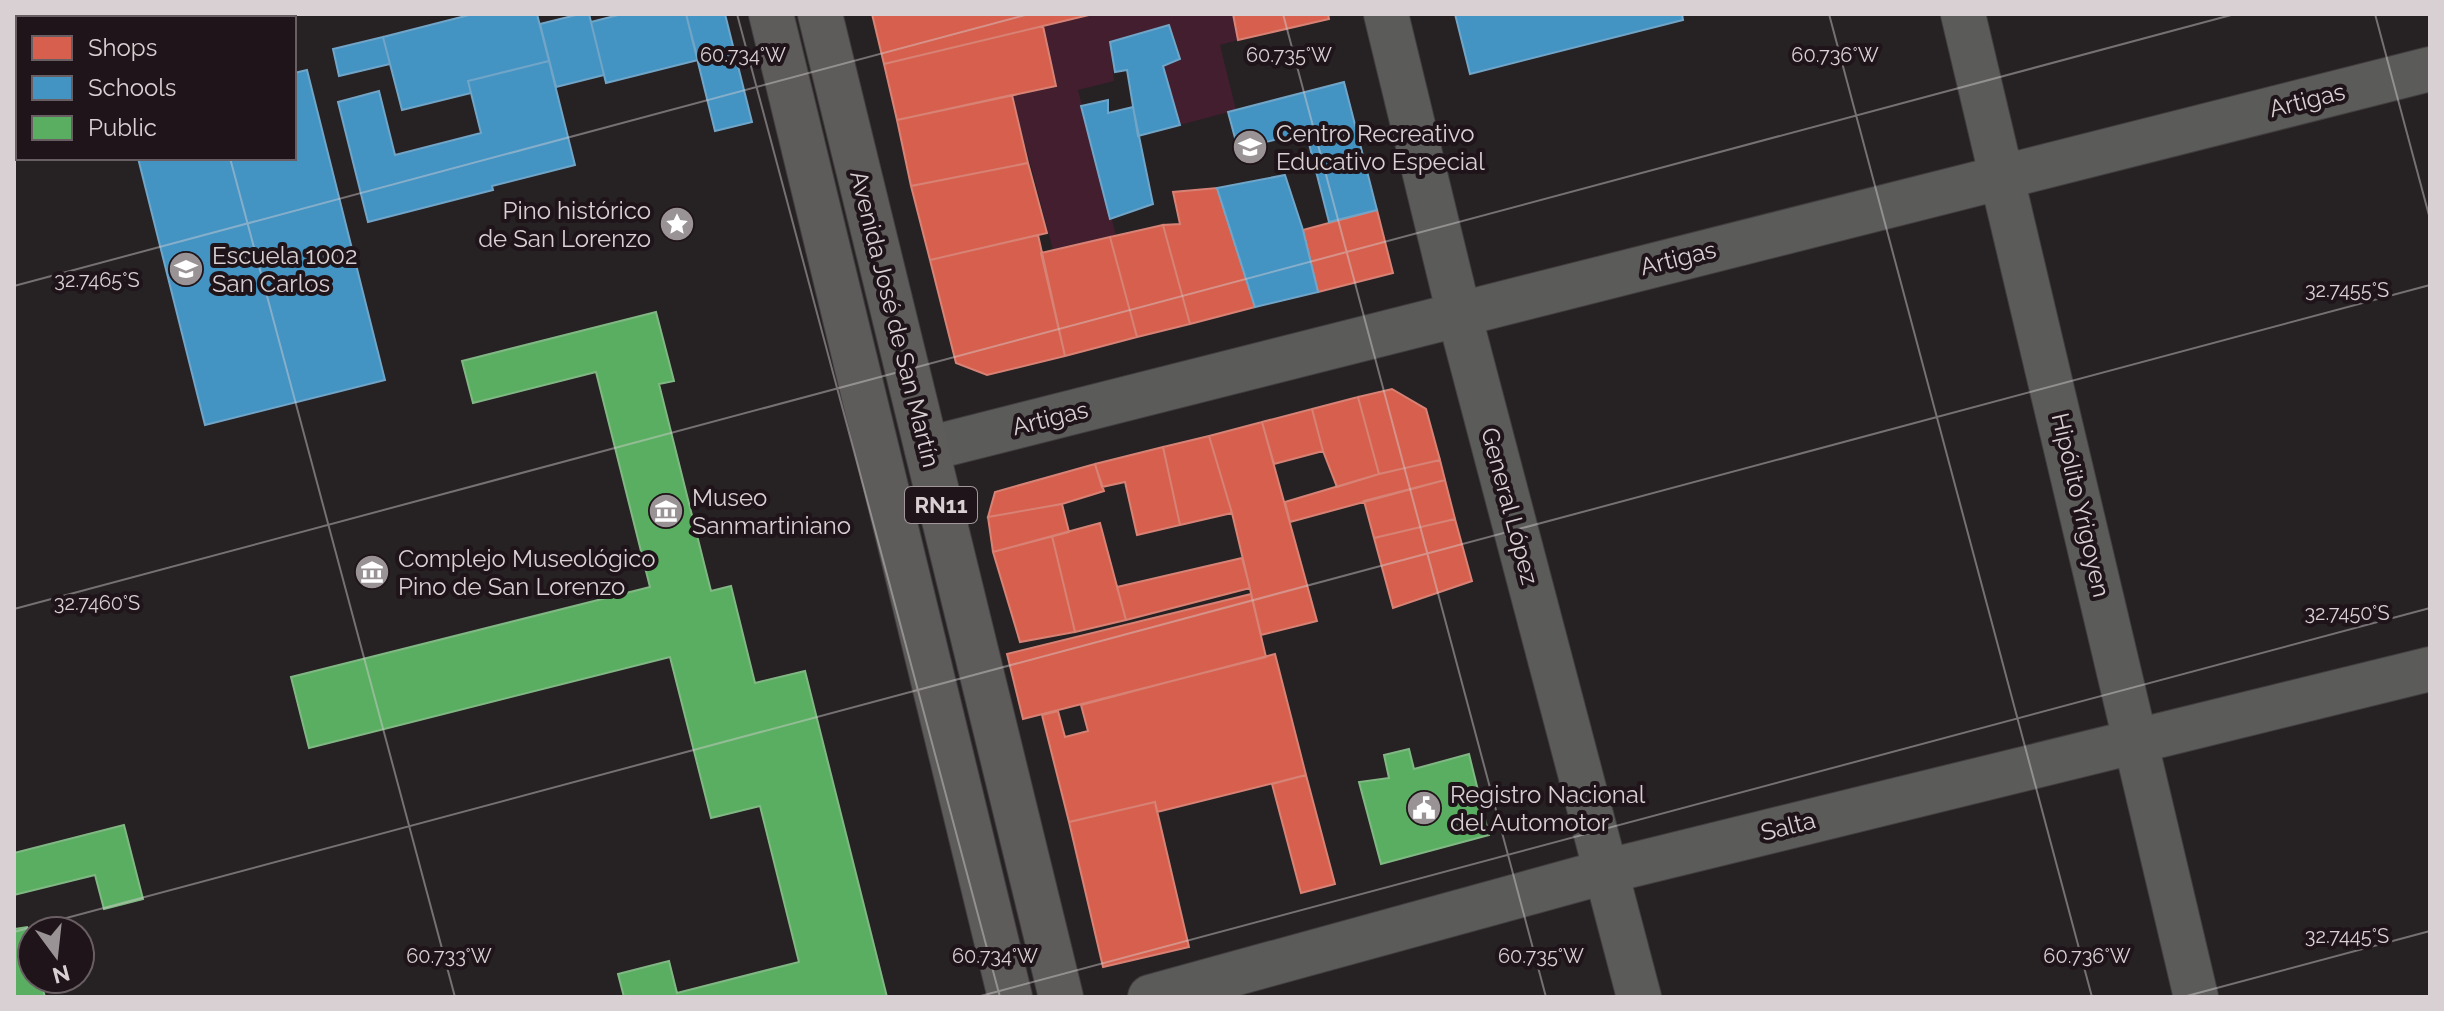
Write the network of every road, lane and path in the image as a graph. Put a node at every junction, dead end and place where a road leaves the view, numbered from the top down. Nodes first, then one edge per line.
1 (771, 14) edge
2 (820, 14) edge
3 (1386, 14) edge
4 (1963, 14) edge
5 (2430, 69) edge
6 (2003, 175) junction
7 (1459, 314) junction
8 (927, 449) junction
9 (2430, 669) edge
10 (2136, 741) junction
11 (1608, 871) junction
12 (1010, 997) edge
13 (1061, 997) edge
14 (1150, 997) edge
15 (1639, 997) edge
16 (2196, 997) edge

1 - 12 main road, Avenida José de San Martín / RN11
2 - 8 main road, Avenida José de San Martín / RN11
3 - 7 street, General López
4 - 6 street, Hipólito Yrigoyen
5 - 6 street, Artigas
6 - 7 street, Artigas
6 - 10 street, Hipólito Yrigoyen
7 - 8 street, Artigas
7 - 11 street, General López
8 - 13 main road, Avenida José de San Martín / RN11
9 - 10 street, Salta
10 - 11 street, Salta
10 - 16 street, Hipólito Yrigoyen
11 - 14 street, Salta
11 - 15 street, General López

